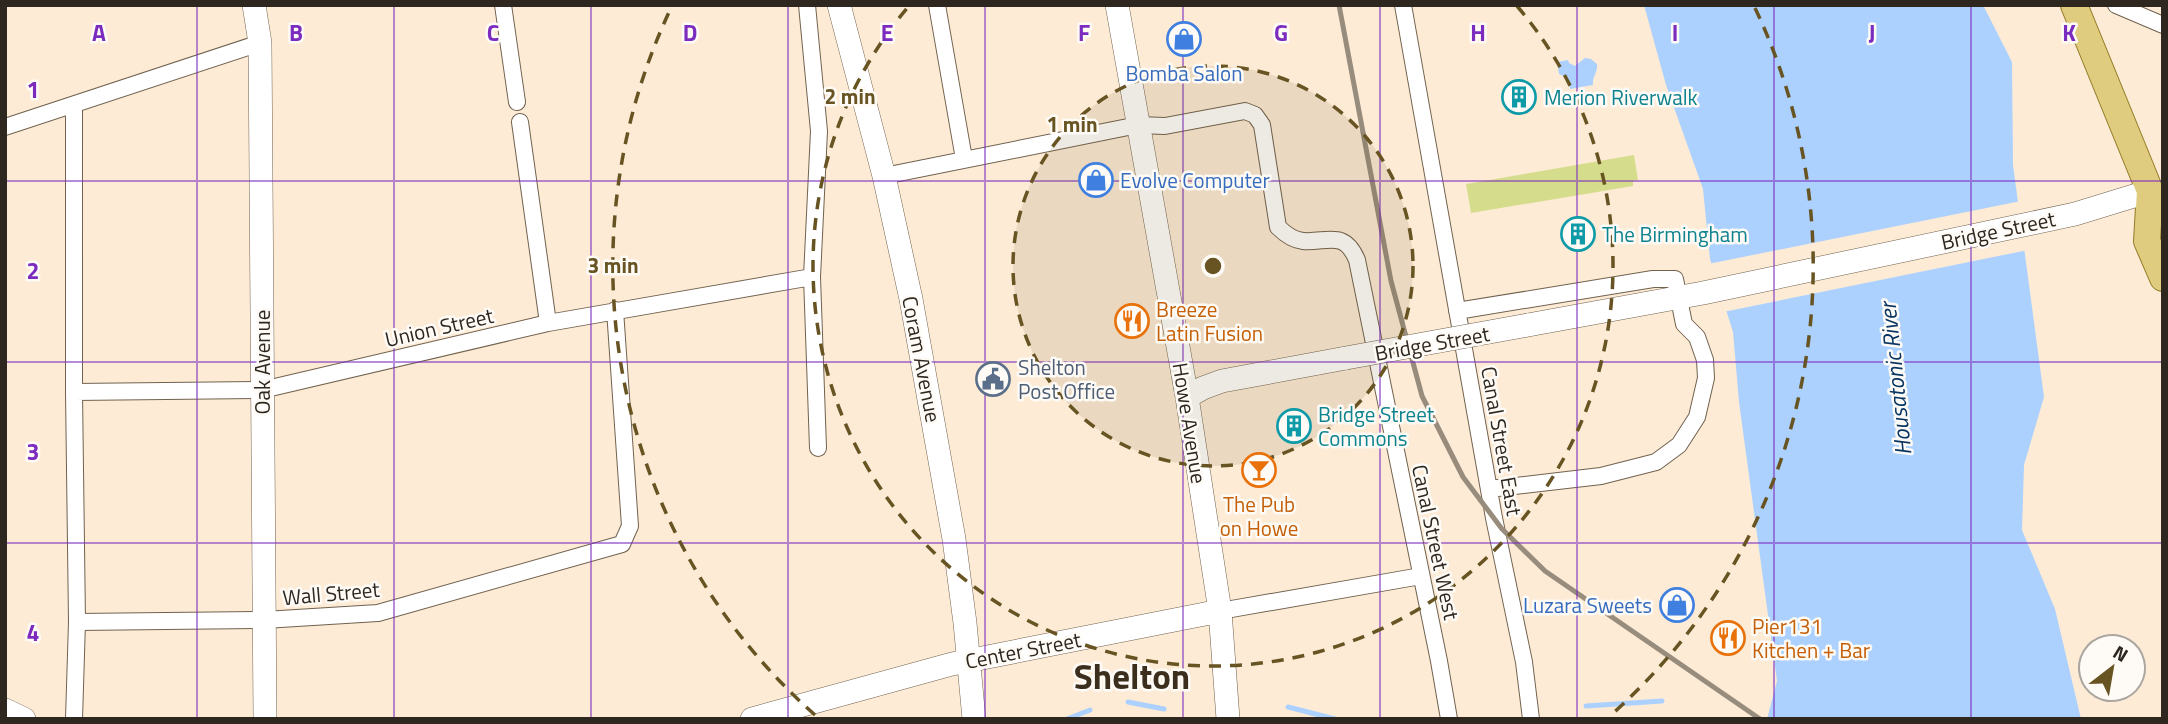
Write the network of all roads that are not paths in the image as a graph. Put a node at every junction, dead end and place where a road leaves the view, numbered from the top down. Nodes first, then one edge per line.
1 (254, 5) edge
2 (503, 5) edge
3 (807, 5) edge
4 (839, 5) edge
5 (937, 5) edge
6 (1117, 5) edge
7 (1403, 5) edge
8 (2074, 5) edge
9 (2116, 5) edge
10 (2163, 25) edge
11 (260, 43) junction
12 (517, 102) dead end
13 (74, 105) junction
14 (520, 122) dead end
15 (1138, 125) junction
16 (5, 127) edge
17 (964, 159) junction
18 (884, 176) junction
19 (2159, 192) edge
20 (812, 277) junction
21 (2163, 278) edge
22 (1680, 298) junction
23 (615, 310) junction
24 (1457, 312) junction
25 (548, 323) junction
26 (262, 390) junction
27 (74, 392) junction
28 (1187, 397) junction
29 (818, 448) dead end
30 (1489, 489) junction
31 (1421, 576) junction
32 (1220, 611) junction
33 (264, 620) junction
34 (77, 622) junction
35 (968, 661) junction
36 (5, 710) edge
37 (24, 719) edge
38 (74, 719) edge
39 (265, 719) edge
40 (752, 719) edge
41 (974, 719) edge
42 (1228, 719) edge
43 (1449, 719) edge
44 (1531, 719) edge

1 - 11 main road, Oak Avenue
2 - 12 street
3 - 20 street
4 - 18 main road, Coram Avenue
5 - 17 street
6 - 15 main road, Howe Avenue
7 - 24 street, Canal Street East
8 - 19 main road
9 - 10 street
11 - 13 street
11 - 26 main road, Oak Avenue
13 - 16 street
13 - 27 street
14 - 25 street
15 - 17 street
15 - 28 main road, Howe Avenue
15 - 31 street, Canal Street West
17 - 18 street
18 - 35 main road, Coram Avenue
19 - 21 main road
19 - 22 main road, Bridge Street
20 - 23 street, Union Street
20 - 29 street
22 - 24 street, Bridge Street
22 - 28 main road, Bridge Street, bridge
22 - 30 street
23 - 25 street, Union Street
23 - 33 street, Wall Street
24 - 30 street, Canal Street East
25 - 26 street, Union Street
26 - 27 street, Union Street
26 - 33 main road, Oak Avenue
27 - 34 street
28 - 32 main road, Howe Avenue
30 - 44 street, Canal Street East
31 - 32 street, Center Street
31 - 43 street, Canal Street West
32 - 35 main road, Center Street
32 - 42 main road, Howe Avenue
33 - 34 street, Wall Street
33 - 39 main road, Oak Avenue
34 - 38 street
35 - 40 main road, Center Street
35 - 41 main road, Coram Avenue
36 - 37 main road

